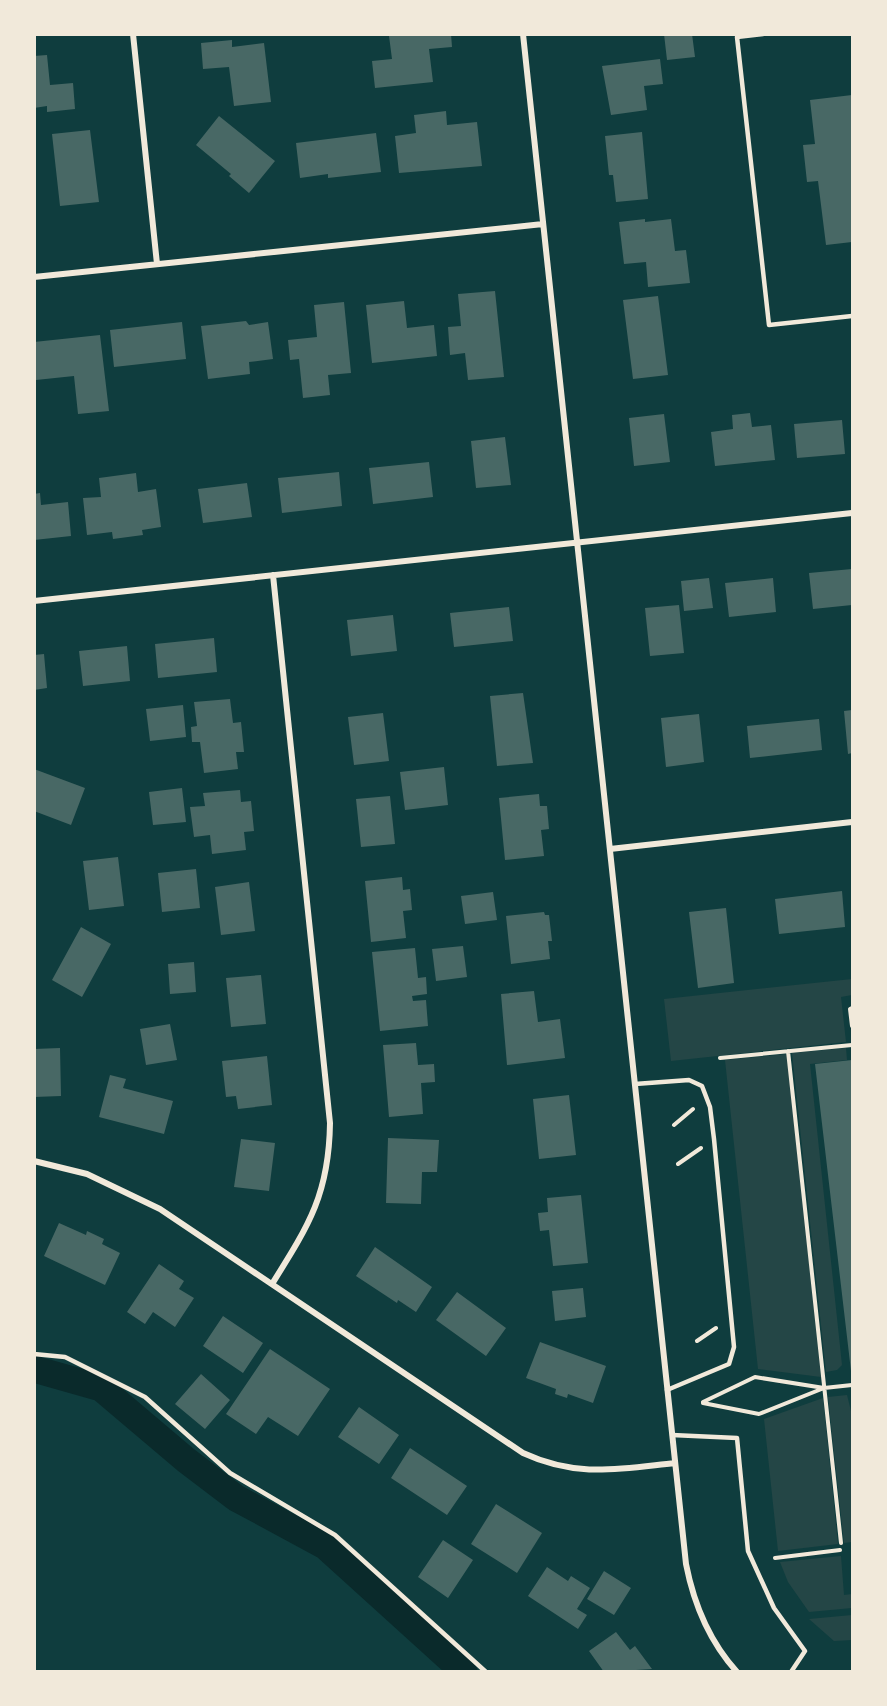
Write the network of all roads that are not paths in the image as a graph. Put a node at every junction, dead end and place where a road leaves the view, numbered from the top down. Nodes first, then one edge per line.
1 (133, 34) edge
2 (523, 34) edge
3 (764, 34) edge
4 (543, 224) junction
5 (158, 264) junction
6 (34, 277) edge
7 (852, 316) edge
8 (852, 513) edge
9 (577, 543) junction
10 (273, 575) junction
11 (34, 601) edge
12 (852, 822) edge
13 (610, 849) junction
14 (635, 1084) junction
15 (34, 1161) edge
16 (272, 1284) junction
17 (34, 1354) edge
18 (667, 1390) junction
19 (672, 1435) junction
20 (675, 1462) junction
21 (486, 1671) edge
22 (737, 1671) edge
23 (790, 1671) edge

1 - 5 street
2 - 4 street
3 - 7 lane
4 - 5 street
4 - 9 street
5 - 6 street
8 - 9 street
9 - 10 street
9 - 13 street
10 - 11 street
10 - 16 street
12 - 13 street
13 - 14 street
14 - 18 street
14 - 18 lane
15 - 16 street
16 - 20 street
17 - 21 lane
18 - 19 street
19 - 20 street
19 - 23 lane
20 - 22 street

